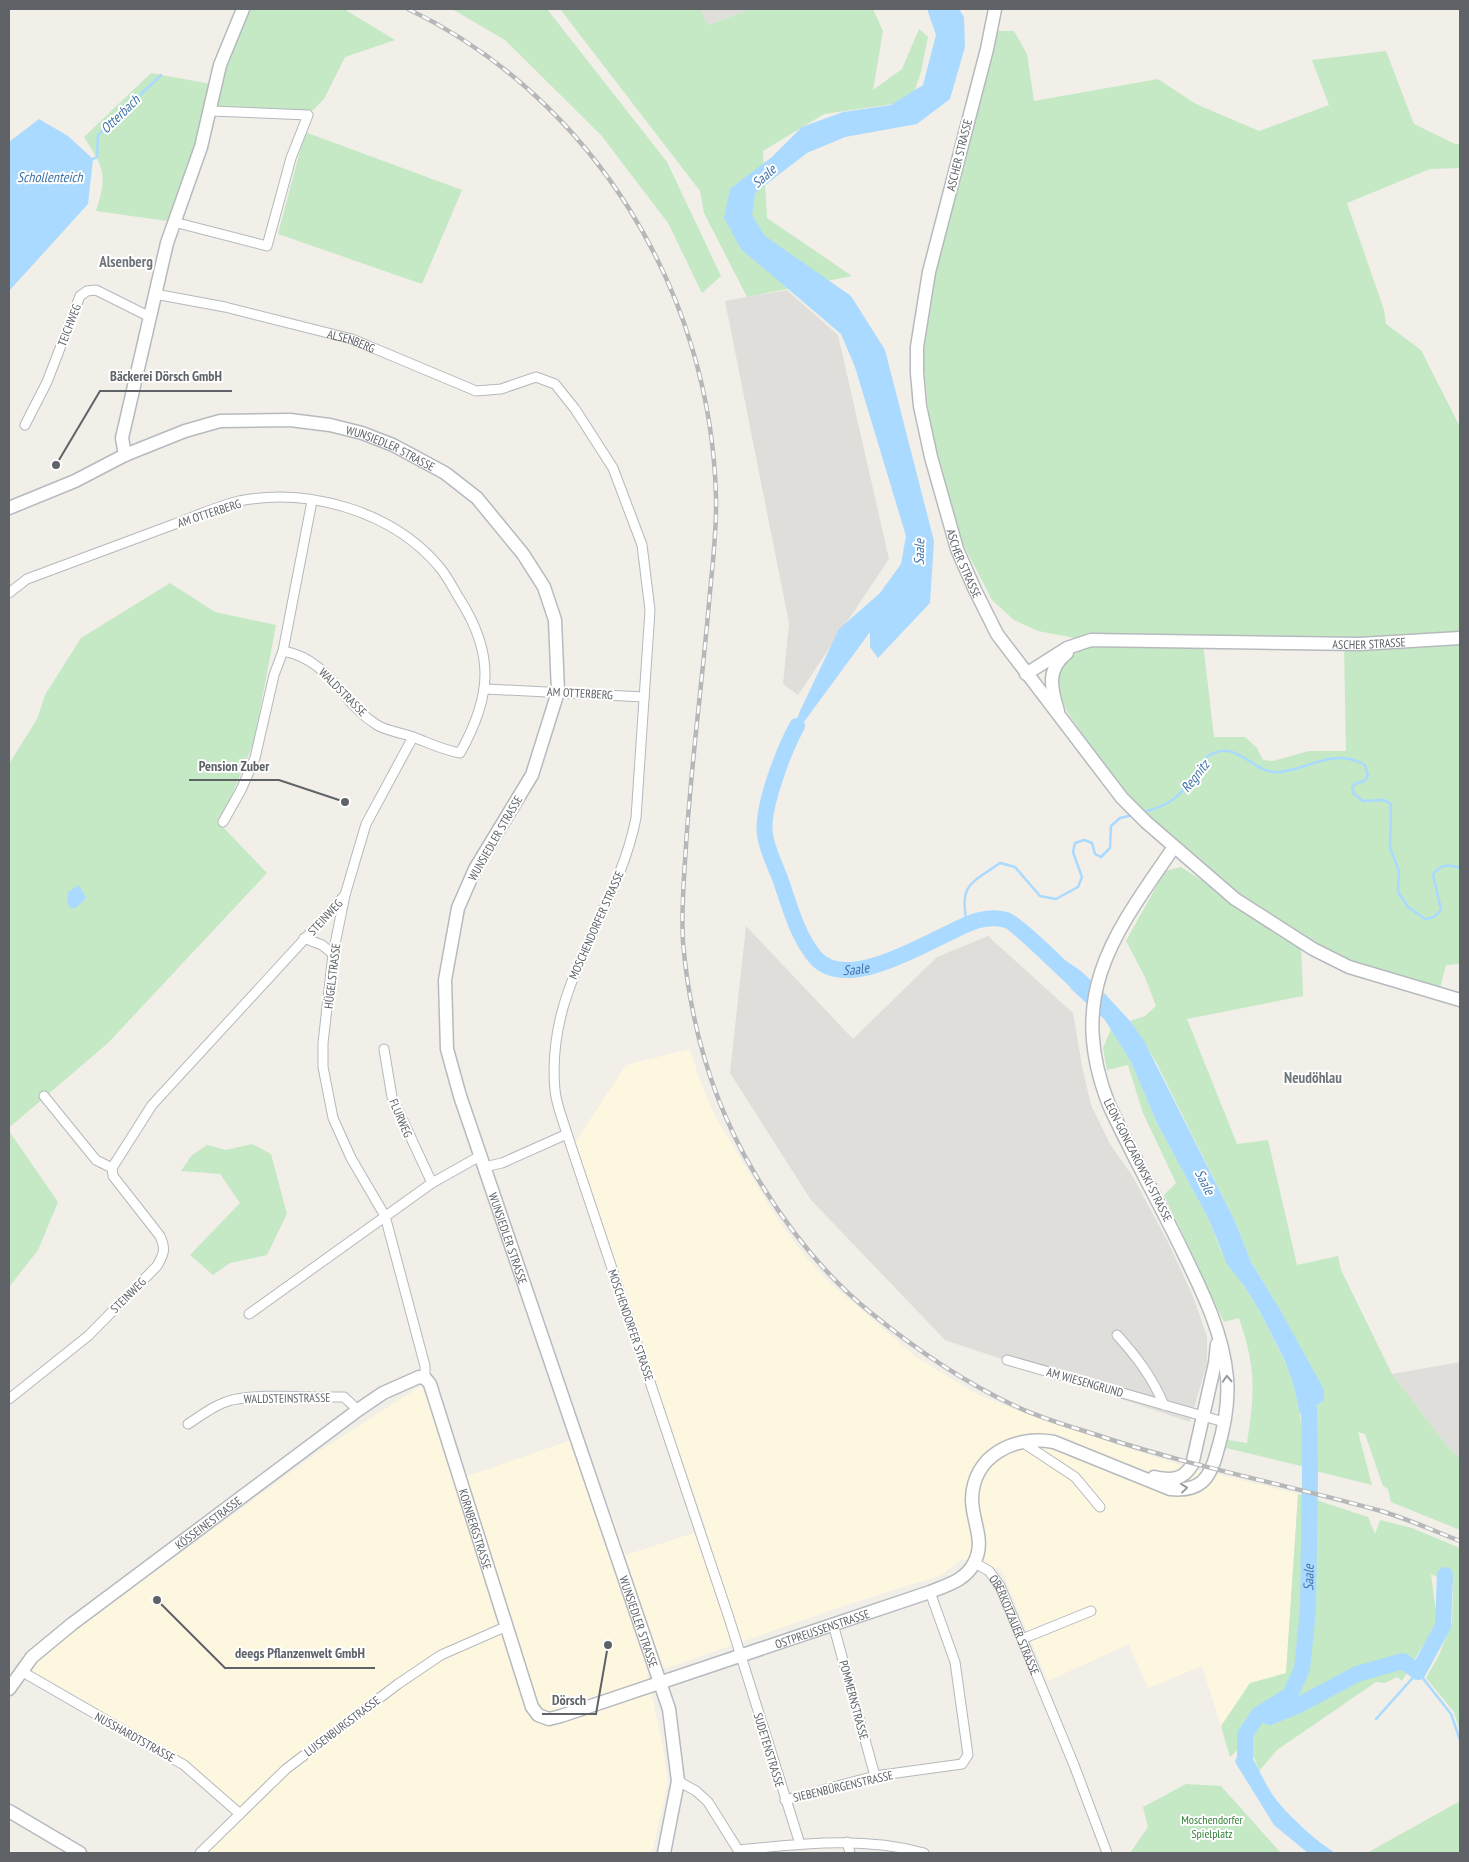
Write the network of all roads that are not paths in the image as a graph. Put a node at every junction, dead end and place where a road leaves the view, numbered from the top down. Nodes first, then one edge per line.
1 (243, 9) edge
2 (995, 9) edge
3 (211, 111) junction
4 (174, 222) junction
5 (155, 294) junction
6 (150, 317) junction
7 (542, 378) joint
8 (25, 425) dead end
9 (125, 455) junction
10 (312, 501) junction
11 (9, 508) edge
12 (12, 583) edge
13 (9, 593) edge
14 (1460, 638) edge
15 (1091, 640) junction
16 (283, 651) junction
17 (1026, 674) junction
18 (486, 689) junction
19 (558, 692) junction
20 (644, 697) junction
21 (1061, 721) junction
22 (413, 737) junction
23 (460, 754) joint
24 (223, 822) dead end
25 (1174, 847) junction
26 (345, 895) junction
27 (304, 938) junction
28 (333, 954) junction
29 (1460, 1000) edge
30 (384, 1049) dead end
31 (44, 1096) dead end
32 (567, 1134) junction
33 (482, 1162) junction
34 (112, 1168) junction
35 (432, 1183) junction
36 (385, 1216) junction
37 (249, 1314) dead end
38 (1117, 1335) dead end
39 (1218, 1337) junction
40 (1007, 1360) dead end
41 (425, 1378) junction
42 (9, 1399) edge
43 (1164, 1405) junction
44 (358, 1410) junction
45 (1204, 1415) junction
46 (1224, 1422) junction
47 (188, 1424) dead end
48 (1020, 1442) junction
49 (1127, 1470) junction
50 (1100, 1507) dead end
51 (975, 1563) junction
52 (930, 1592) junction
53 (1091, 1611) dead end
54 (833, 1624) junction
55 (505, 1628) junction
56 (1022, 1640) junction
57 (740, 1655) junction
58 (21, 1671) junction
59 (661, 1681) junction
60 (9, 1689) edge
61 (875, 1776) junction
62 (678, 1781) junction
63 (785, 1800) junction
64 (9, 1811) edge
65 (240, 1814) junction
66 (847, 1842) junction
67 (800, 1844) junction
68 (739, 1852) edge
69 (80, 1853) edge
70 (200, 1853) edge
71 (664, 1853) edge
72 (850, 1853) edge
73 (924, 1853) edge
74 (1107, 1853) edge

1 - 3 street
2 - 17 street, ASCHER STRASSE
3 - 4 street
3 - 4 street
4 - 5 street
5 - 6 street
5 - 7 street, ALSENBERG
6 - 8 street, TEICHWEG
6 - 9 street
7 - 20 street, MOSCHENDORFER STRASSE
9 - 11 street, WUNSIEDLER STRASSE
9 - 19 street, WUNSIEDLER STRASSE
10 - 12 street, AM OTTERBERG
10 - 16 street
10 - 18 street, AM OTTERBERG
12 - 13 street, AM OTTERBERG
14 - 15 street, ASCHER STRASSE
15 - 17 street, ASCHER STRASSE
15 - 21 street
16 - 22 street, WALDSTRASSE
16 - 24 street
17 - 21 street
18 - 19 street, AM OTTERBERG
18 - 23 street, AM OTTERBERG
19 - 20 street, AM OTTERBERG
19 - 33 street, WUNSIEDLER STRASSE
20 - 32 street, MOSCHENDORFER STRASSE
21 - 25 street
22 - 23 street, WALDSTRASSE
22 - 26 street, HÜGELSTRASSE
25 - 29 street
25 - 39 street, LEON-GONCZAROWSKI-STRASSE
26 - 27 street, STEINWEG
26 - 28 street, HÜGELSTRASSE
27 - 28 street, STEINWEG
27 - 34 street, STEINWEG
28 - 36 street, HÜGELSTRASSE
30 - 35 street, FLURWEG
31 - 34 street, STEINWEG
32 - 33 street
32 - 57 street, MOSCHENDORFER STRASSE
33 - 35 street
33 - 59 street, WUNSIEDLER STRASSE
34 - 42 street, STEINWEG
35 - 36 street
36 - 37 street
36 - 41 street, KORNBERGSTRASSE
38 - 43 street
39 - 45 street, LEON-GONCZAROWSKI-STRASSE
46 -> 39 street, LEON-GONCZAROWSKI-STRASSE
40 - 43 street, AM WIESENGRUND
41 - 44 street, KÖSSEINESTRASSE
41 - 55 street, KORNBERGSTRASSE
43 - 45 street, AM WIESENGRUND
44 - 47 street, WALDSTEINSTRASSE
44 - 58 street, KÖSSEINESTRASSE
45 - 46 street, AM WIESENGRUND
45 - 49 street
49 -> 46 street
48 - 49 street
48 - 50 street
48 - 51 street
51 - 52 street, OSTPREUSSENSTRASSE
51 - 56 street, OBERKOTZAUER STRASSE
52 - 54 street, OSTPREUSSENSTRASSE
52 - 61 street, SIEBENBÜRGENSTRASSE
53 - 56 street
54 - 57 street, OSTPREUSSENSTRASSE
54 - 61 street, POMMERNSTRASSE
55 - 59 street, KORNBERGSTRASSE
55 - 65 street, LUISENBURGSTRASSE
56 - 74 street, OBERKOTZAUER STRASSE
57 - 59 street, OSTPREUSSENSTRASSE
57 - 63 street, SUDETENSTRASSE
58 - 60 street, KÖSSEINESTRASSE
58 - 65 street, NUSSHARDTSTRASSE
59 - 62 street, WUNSIEDLER STRASSE
61 - 63 street, SIEBENBÜRGENSTRASSE
62 - 68 street
62 - 71 street, WUNSIEDLER STRASSE
63 - 67 street, SUDETENSTRASSE
64 - 69 street
65 - 70 street, LUISENBURGSTRASSE
66 - 67 street
66 - 72 street
66 - 73 street
67 - 68 street

